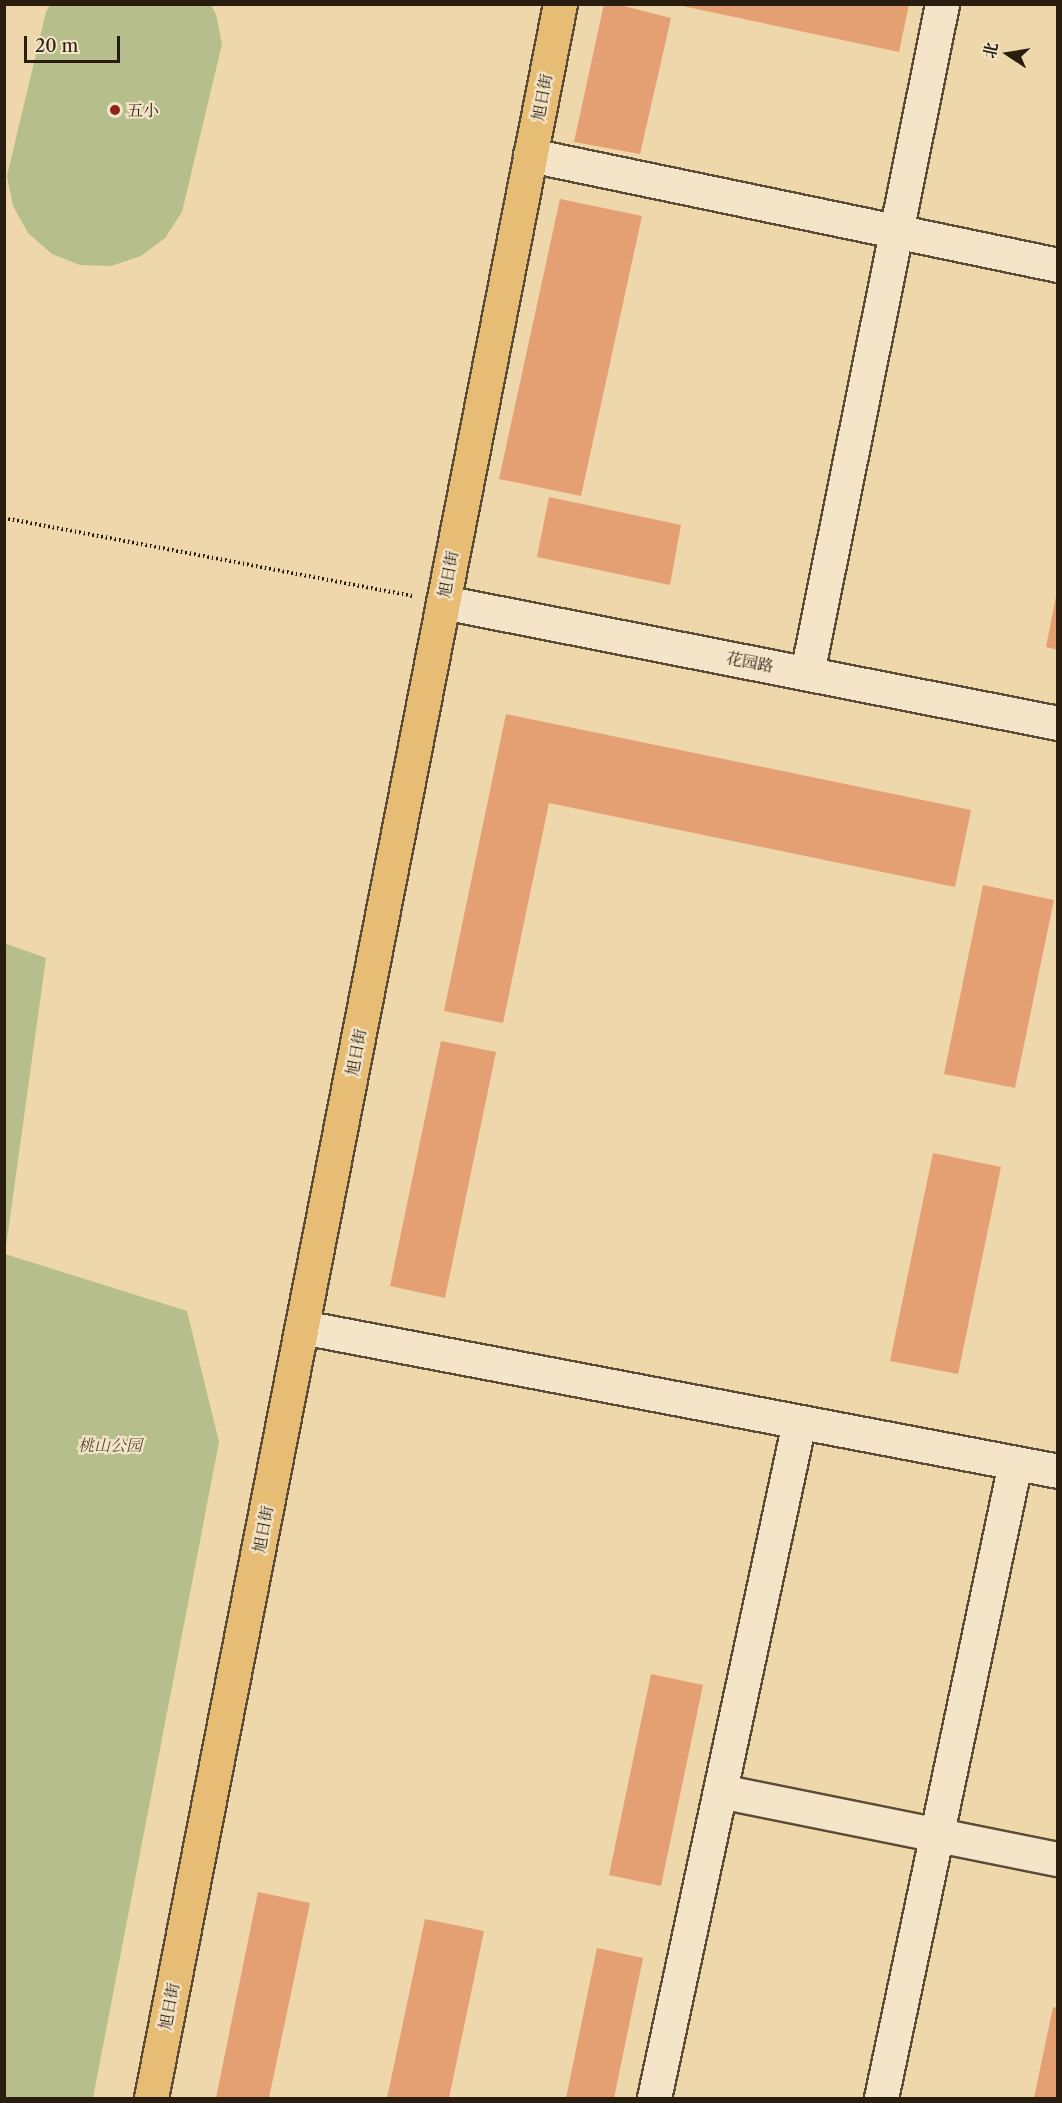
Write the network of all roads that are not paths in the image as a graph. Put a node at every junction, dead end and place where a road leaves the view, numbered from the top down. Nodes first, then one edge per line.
1 (560, 4) edge
2 (942, 4) edge
3 (530, 155) junction
4 (897, 231) junction
5 (1058, 264) edge
6 (443, 602) junction
7 (807, 674) junction
8 (1058, 723) edge
9 (302, 1327) junction
10 (799, 1422) junction
11 (1015, 1463) junction
12 (1058, 1471) edge
13 (720, 1791) junction
14 (937, 1835) junction
15 (1058, 1859) edge
16 (151, 2098) edge
17 (654, 2098) edge
18 (881, 2098) edge

1 - 3 main road, 旭日街
2 - 4 street
3 - 4 street
3 - 6 main road, 旭日街
4 - 5 street
4 - 7 street
6 - 7 street, 花园路
6 - 9 main road, 旭日街
7 - 8 street, 花园路
9 - 10 street
9 - 16 main road, 旭日街
10 - 11 street
10 - 13 street
11 - 12 street
11 - 14 street
13 - 14 street
13 - 17 street
14 - 15 street
14 - 18 street

